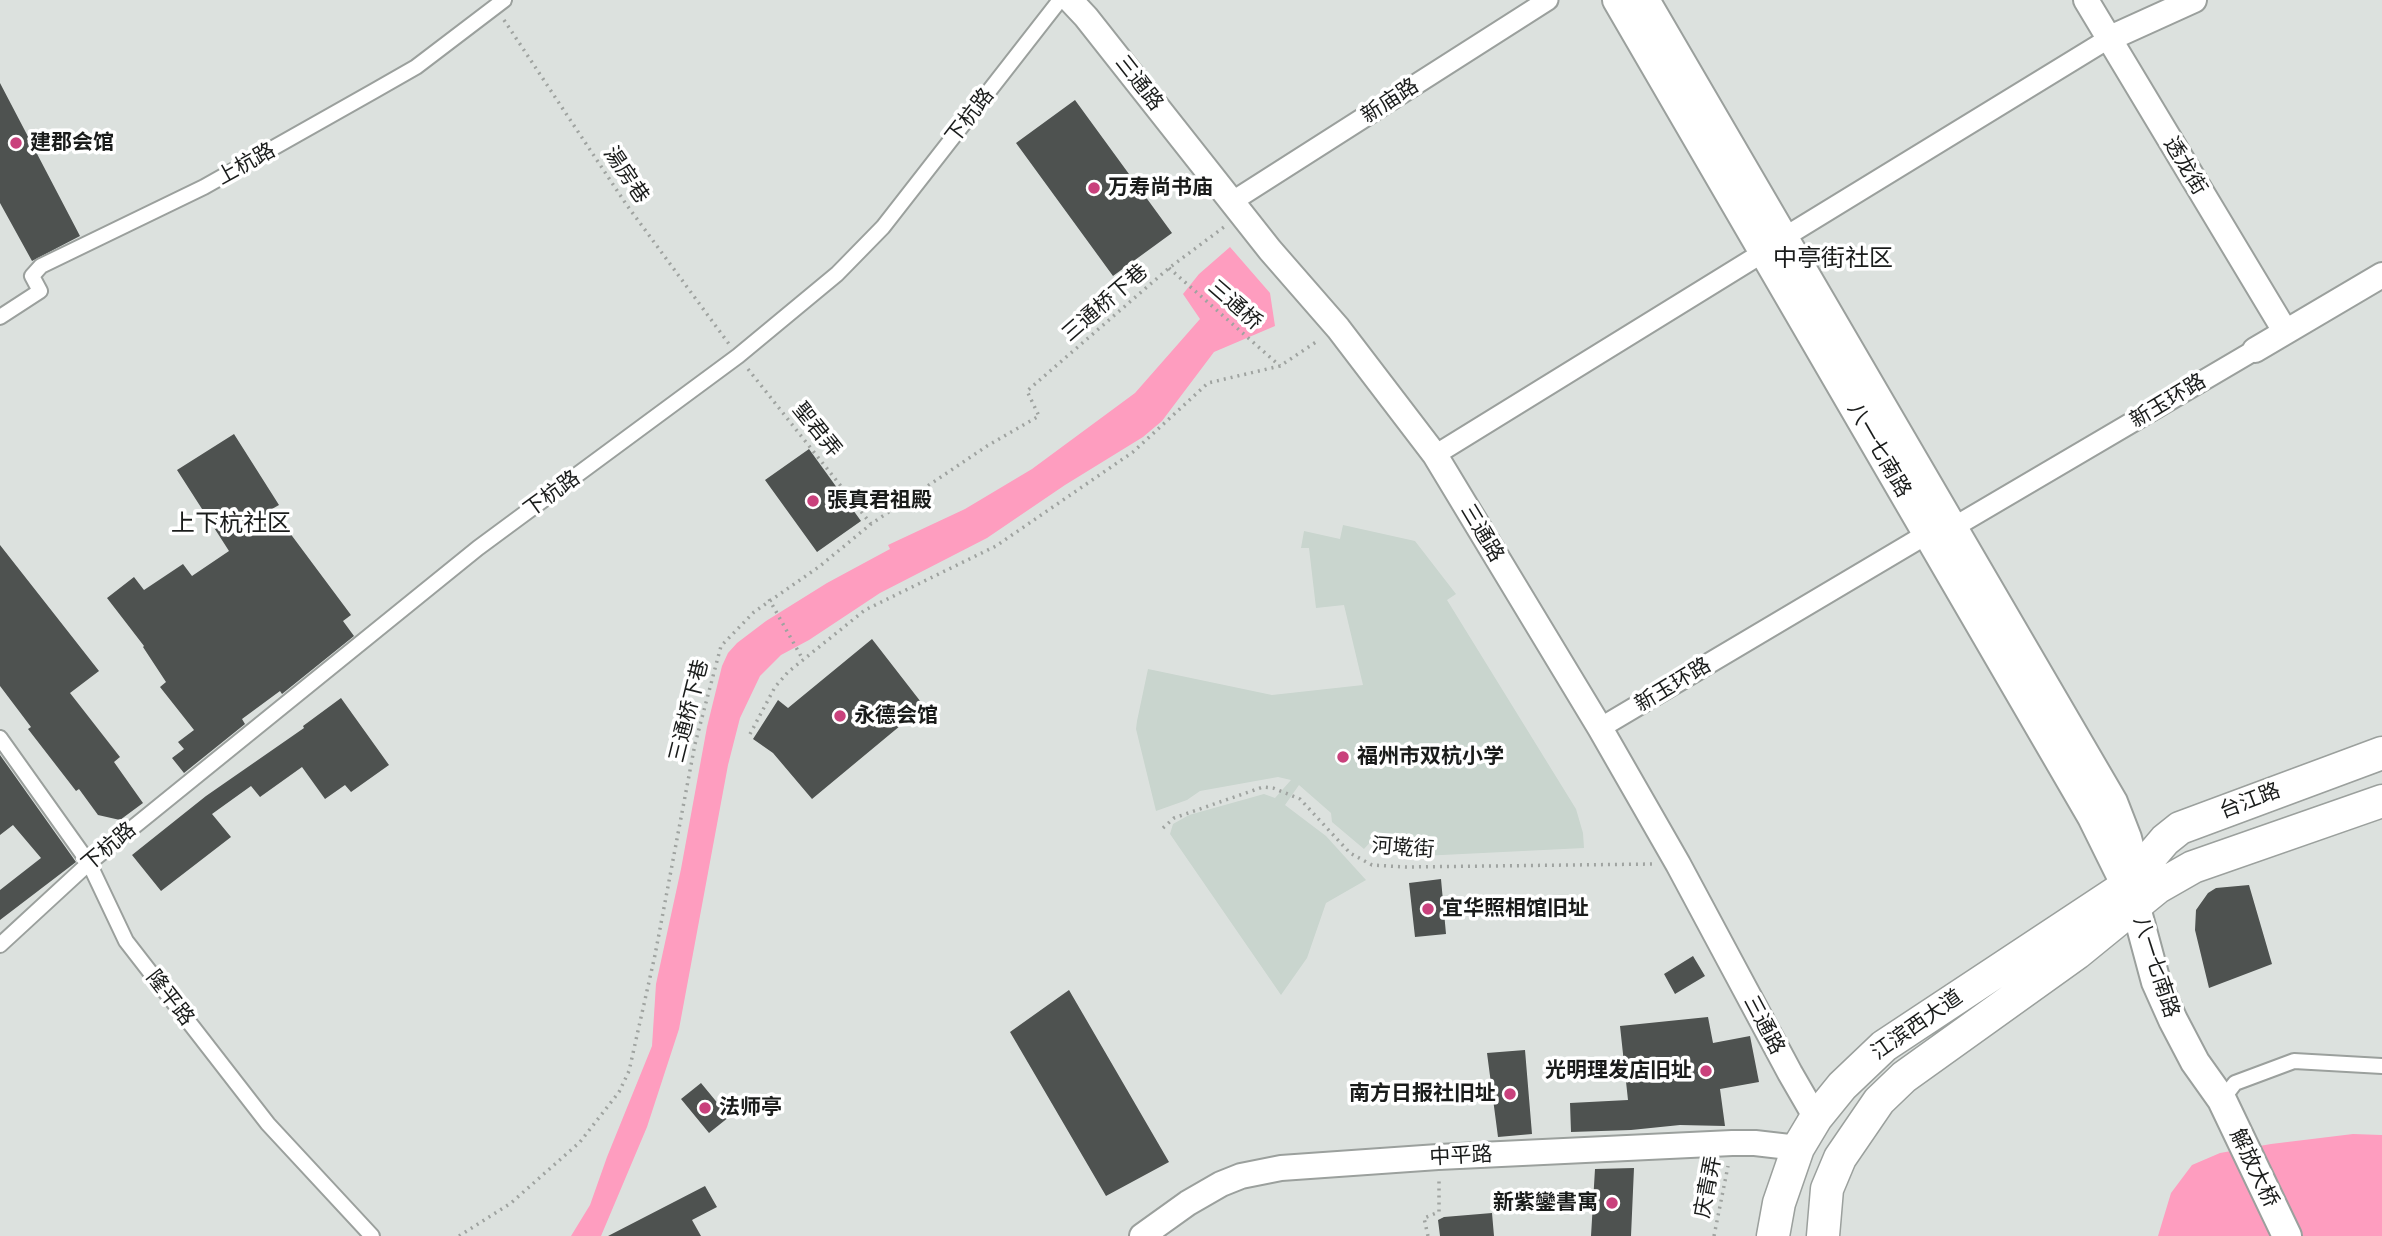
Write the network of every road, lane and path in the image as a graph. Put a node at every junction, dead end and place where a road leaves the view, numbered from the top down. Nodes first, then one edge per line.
1 (1059, 0) edge
2 (1071, 0) edge
3 (1548, 0) edge
4 (1617, 0) edge
5 (1645, 0) edge
6 (2086, 0) edge
7 (2194, 0) edge
8 (500, 4) edge
9 (2109, 40) junction
10 (1237, 207) junction
11 (1774, 245) junction
12 (1169, 268) junction
13 (2380, 283) edge
14 (0, 317) edge
15 (1338, 328) junction
16 (2285, 331) junction
17 (2255, 350) joint
18 (738, 356) junction
19 (1280, 366) junction
20 (1435, 455) junction
21 (871, 524) junction
22 (1941, 530) junction
23 (769, 599) junction
24 (803, 659) junction
25 (1600, 728) junction
26 (750, 734) dead end
27 (0, 738) edge
28 (2382, 753) edge
29 (2382, 801) edge
30 (1163, 828) dead end
31 (89, 863) junction
32 (1678, 864) junction
33 (2133, 889) junction
34 (0, 945) edge
35 (2382, 1066) edge
36 (2222, 1100) junction
37 (1816, 1118) junction
38 (1732, 1143) junction
39 (1798, 1148) junction
40 (1438, 1157) junction
41 (372, 1236) edge
42 (459, 1236) edge
43 (1143, 1236) edge
44 (1428, 1236) edge
45 (1714, 1236) edge
46 (1773, 1236) edge
47 (1823, 1236) edge
48 (2287, 1236) edge

1 - 18 street, 下杭路
2 - 10 street, 三通路
3 - 10 street, 新庙路
4 - 11 main road, 八一七南路
5 - 11 main road, 八一七南路
6 - 9 street, 透龙街
7 - 9 street
8 - 14 street, 上杭路
8 - 18 path, 湯房巷
9 - 11 street
9 - 16 street, 透龙街
10 - 12 path, 三通桥下巷
10 - 15 street, 三通路
11 - 20 street
11 - 22 main road, 八一七南路
12 - 19 path, 三通桥
12 - 21 path, 三通桥下巷
13 - 16 street, 新玉环路
15 - 19 path
15 - 20 street, 三通路
16 - 17 street, 新玉环路
17 - 22 street, 新玉环路
18 - 21 path, 聖君弄
18 - 31 street, 下杭路
19 - 24 path
20 - 25 street, 三通路
21 - 23 path, 三通桥下巷
22 - 25 street, 新玉环路
22 - 33 main road, 八一七南路
23 - 24 path
23 - 42 path, 三通桥下巷
24 - 26 path
25 - 32 street, 三通路
27 - 31 street, 隆平路
28 - 33 main road, 台江路
29 - 33 main road, 台江路
30 - 32 path, 河墘街
31 - 34 street, 下杭路
31 - 41 street, 隆平路
32 - 37 street, 三通路
33 - 36 main road, 八一七南路
33 - 37 main road, 江滨西大道
33 - 47 main road, 江滨西大道
35 - 36 street
36 - 48 main road, 解放大桥
37 - 39 main road, 江滨西大道
38 - 39 street, 中平路
38 - 40 street, 中平路
38 - 45 path, 庆青弄
39 - 46 main road, 江滨西大道
40 - 43 street, 中平路
40 - 44 path

